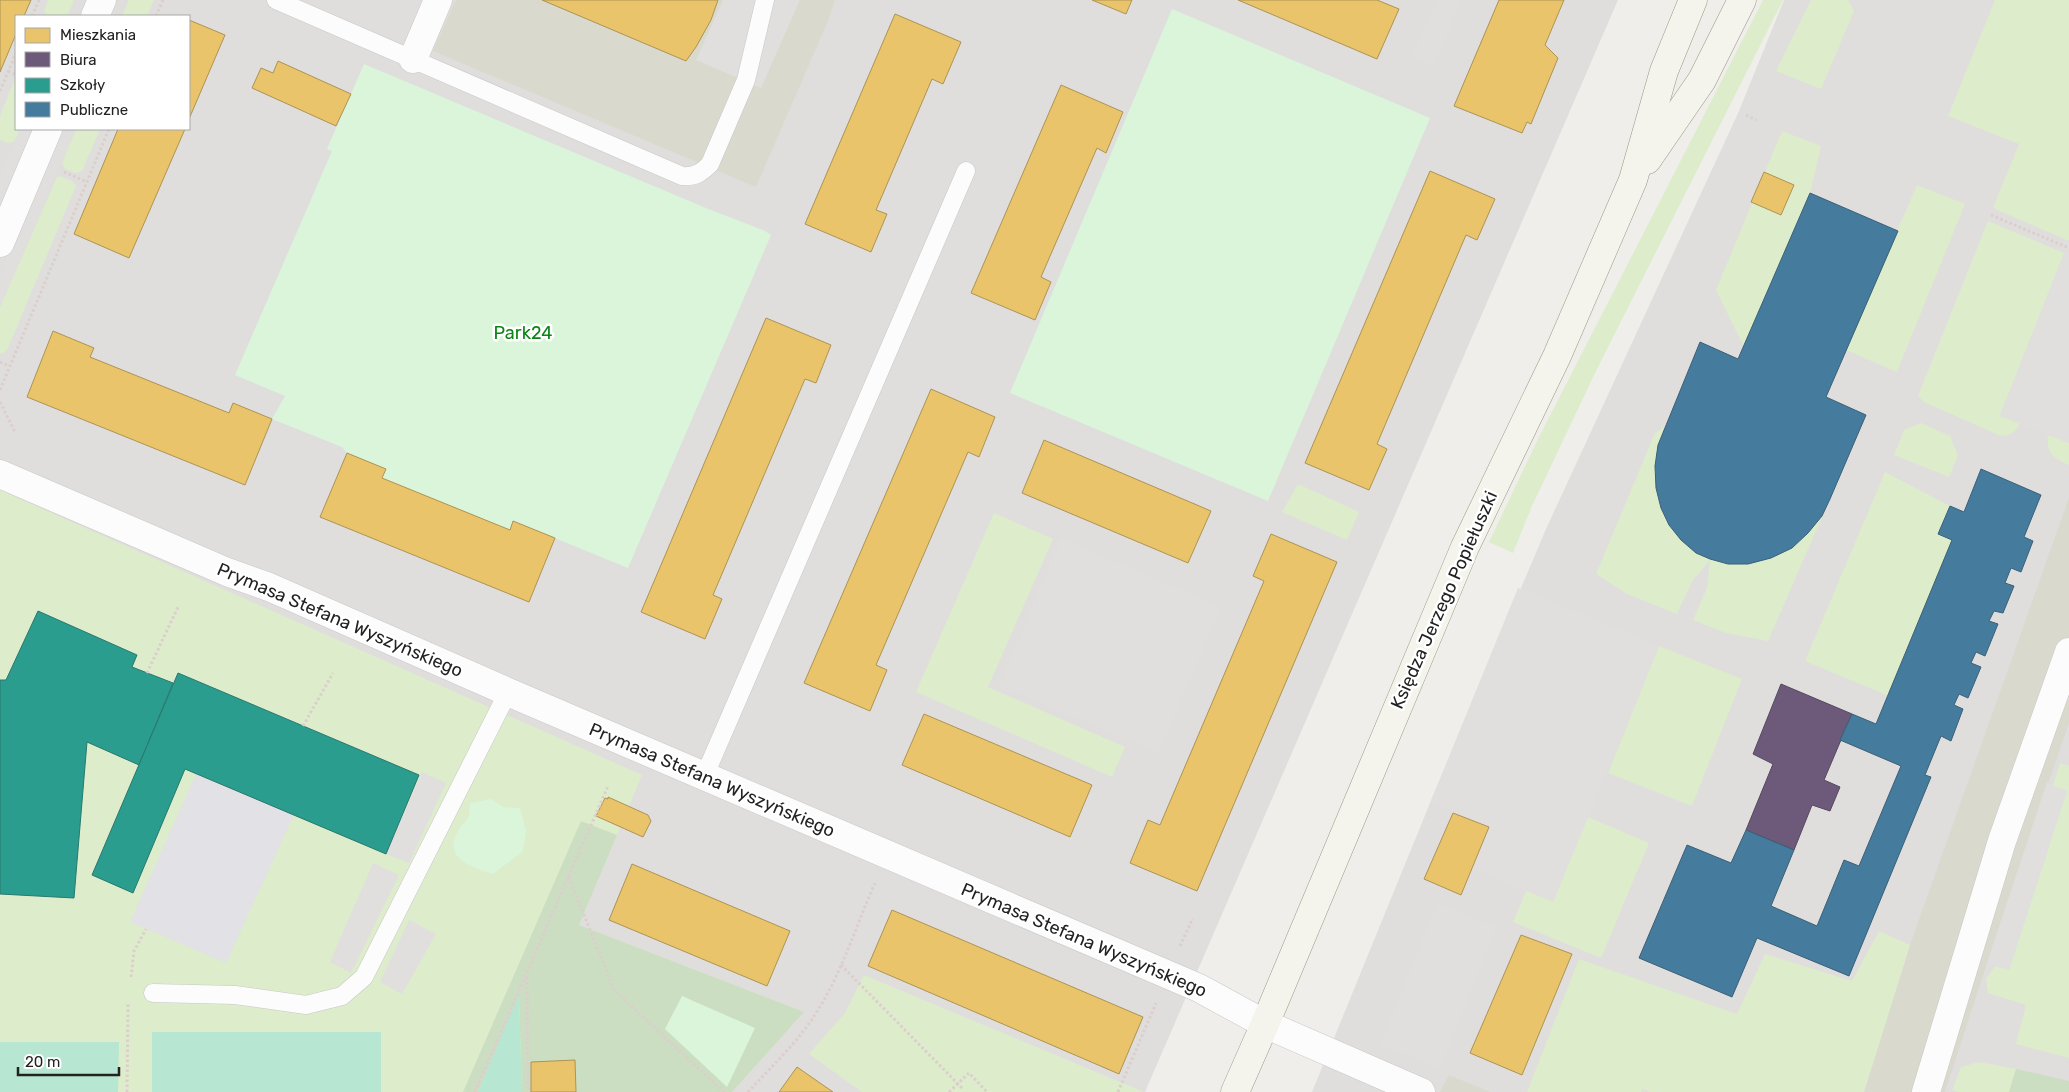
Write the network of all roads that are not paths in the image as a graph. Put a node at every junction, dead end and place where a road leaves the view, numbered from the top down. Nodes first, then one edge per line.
1 (102, 0) edge
2 (276, 0) edge
3 (438, 0) edge
4 (765, 0) edge
5 (1693, 0) edge
6 (1742, 0) edge
7 (95, 15) edge
8 (413, 59) junction
9 (48, 130) edge
10 (966, 171) dead end
11 (1633, 180) junction
12 (0, 243) edge
13 (0, 474) edge
14 (2069, 652) edge
15 (508, 692) junction
16 (704, 777) junction
17 (153, 992) dead end
18 (1265, 1024) junction
19 (1235, 1092) edge
20 (1421, 1092) edge
21 (1926, 1092) edge

1 - 7 street
2 - 8 lane
3 - 8 street
4 - 8 lane
5 - 11 street, Księdza Jerzego Popiełuszki
6 - 11 street, Księdza Jerzego Popiełuszki
9 - 12 street
10 - 16 lane
11 - 18 street, Księdza Jerzego Popiełuszki
13 - 15 street, Prymasa Stefana Wyszyńskiego
14 - 21 street
15 - 16 street, Prymasa Stefana Wyszyńskiego
15 - 17 lane
16 - 18 street, Prymasa Stefana Wyszyńskiego
18 - 19 street, Księdza Jerzego Popiełuszki
18 - 20 street, Prymasa Stefana Wyszyńskiego

